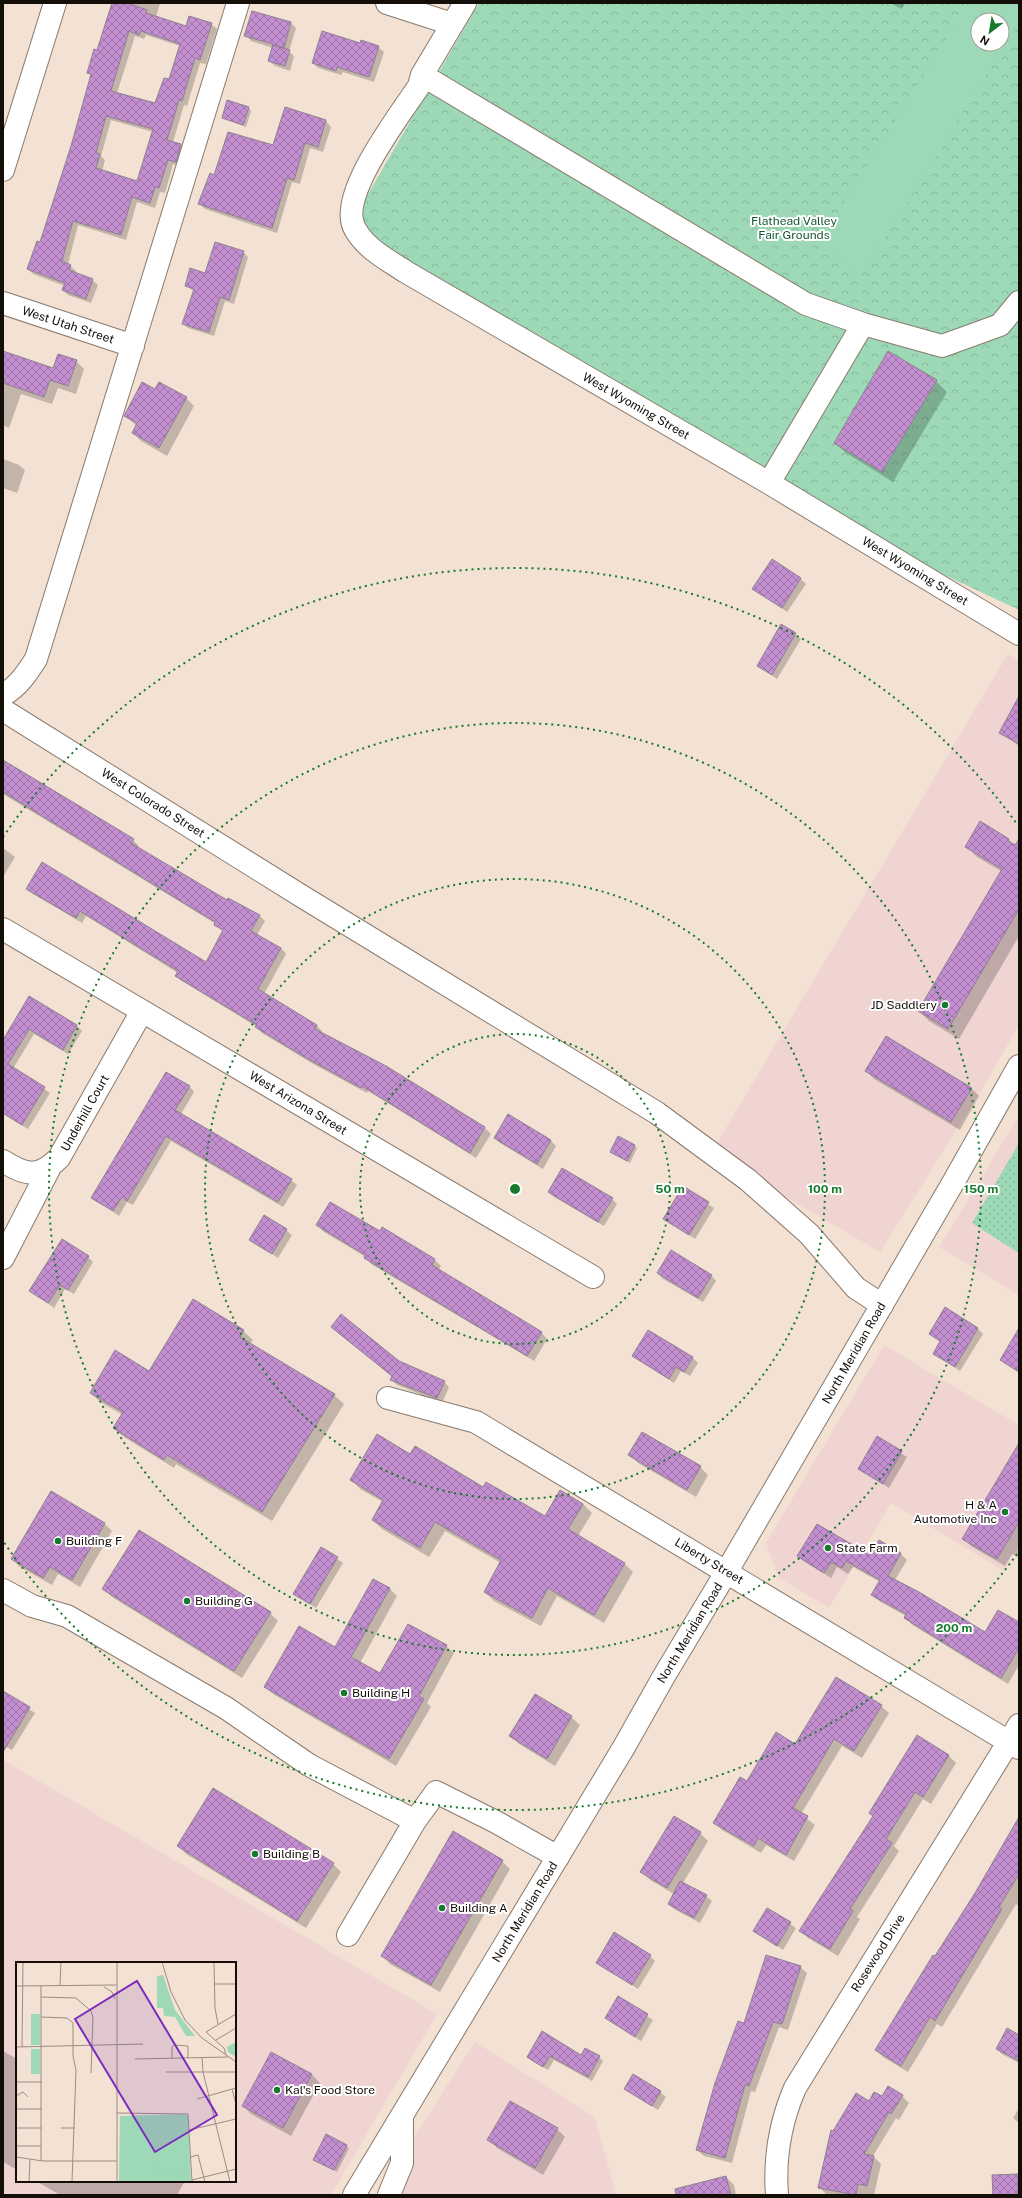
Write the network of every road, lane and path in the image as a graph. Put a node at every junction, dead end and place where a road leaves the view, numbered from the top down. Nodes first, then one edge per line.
1 (54, 3) edge
2 (238, 3) edge
3 (387, 3) edge
4 (465, 3) edge
5 (452, 24) junction
6 (422, 75) junction
7 (3, 170) edge
8 (1019, 302) edge
9 (3, 303) edge
10 (863, 324) junction
11 (133, 346) junction
12 (769, 483) junction
13 (1019, 634) edge
14 (3, 695) edge
15 (3, 710) edge
16 (3, 929) edge
17 (142, 1011) junction
18 (1019, 1066) edge
19 (3, 1161) edge
20 (49, 1169) junction
21 (3, 1258) edge
22 (593, 1277) dead end
23 (882, 1305) junction
24 (388, 1398) dead end
25 (727, 1571) junction
26 (3, 1590) edge
27 (1016, 1738) edge
28 (415, 1821) junction
29 (558, 1857) junction
30 (348, 1935) dead end
31 (402, 2117) junction
32 (354, 2195) edge
33 (389, 2195) edge
34 (777, 2195) edge

1 - 7 street
2 - 11 street
3 - 5 street
4 - 5 street, West Wyoming Street
5 - 6 street, West Wyoming Street
6 - 10 street
6 - 12 street, West Wyoming Street
8 - 10 street
9 - 11 street, West Utah Street
10 - 12 street
11 - 14 street
12 - 13 street, West Wyoming Street
15 - 23 street, West Colorado Street
16 - 17 street, West Arizona Street
17 - 20 street, Underhill Court
17 - 22 street, West Arizona Street
18 - 23 street, North Meridian Road
19 - 20 street
20 - 21 street, Underhill Court
23 - 25 street, North Meridian Road
24 - 25 street, Liberty Street
25 - 27 street, Liberty Street
25 - 29 street, North Meridian Road
26 - 28 street
27 - 34 street, Rosewood Drive
28 - 29 street
28 - 30 street
29 - 31 street, North Meridian Road
31 - 32 street, North Meridian Road
31 - 33 street

